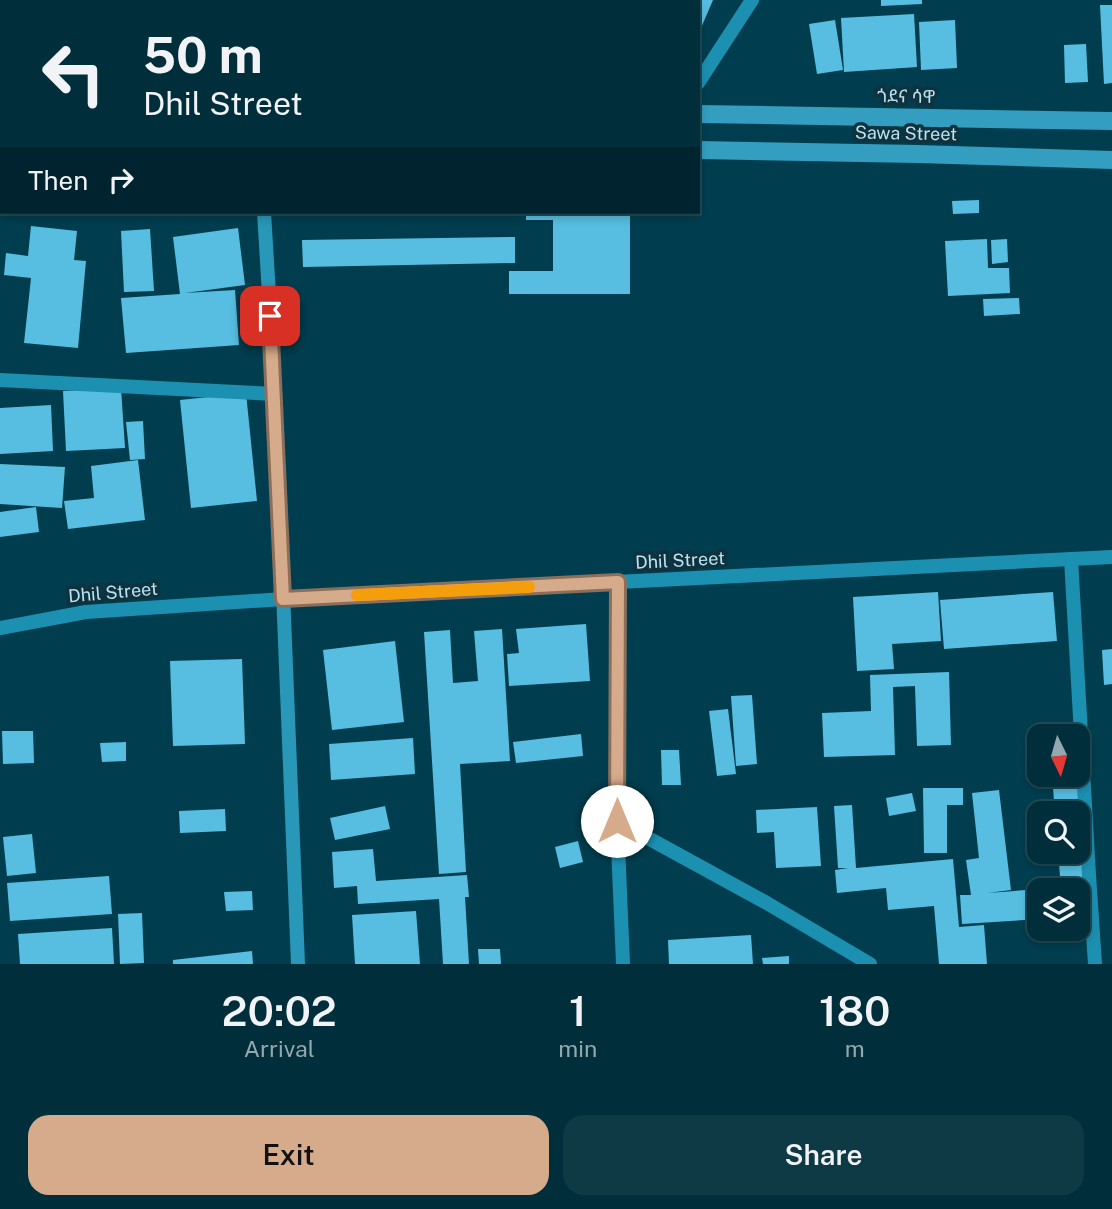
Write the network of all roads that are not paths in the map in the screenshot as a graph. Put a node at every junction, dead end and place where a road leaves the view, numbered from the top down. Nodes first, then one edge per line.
1 (752, 0) edge
2 (700, 80) edge
3 (700, 114) edge
4 (1112, 121) edge
5 (700, 150) edge
6 (1112, 160) edge
7 (264, 214) edge
8 (0, 380) edge
9 (275, 394) junction
10 (1112, 557) edge
11 (1071, 559) junction
12 (618, 582) junction
13 (283, 599) junction
14 (0, 628) edge
15 (617, 821) junction
16 (298, 964) edge
17 (623, 964) edge
18 (870, 964) edge
19 (1096, 964) edge

1 - 2 street
3 - 4 main road, ጎደና ሳዋ
5 - 6 main road, Sawa Street
7 - 9 street
8 - 9 street
9 - 13 street
10 - 11 street, Dhil Street
11 - 12 street, Dhil Street
11 - 19 street
12 - 13 street, Dhil Street
12 - 15 street
13 - 14 street, Dhil Street
13 - 16 street
15 - 17 street
15 - 18 street

